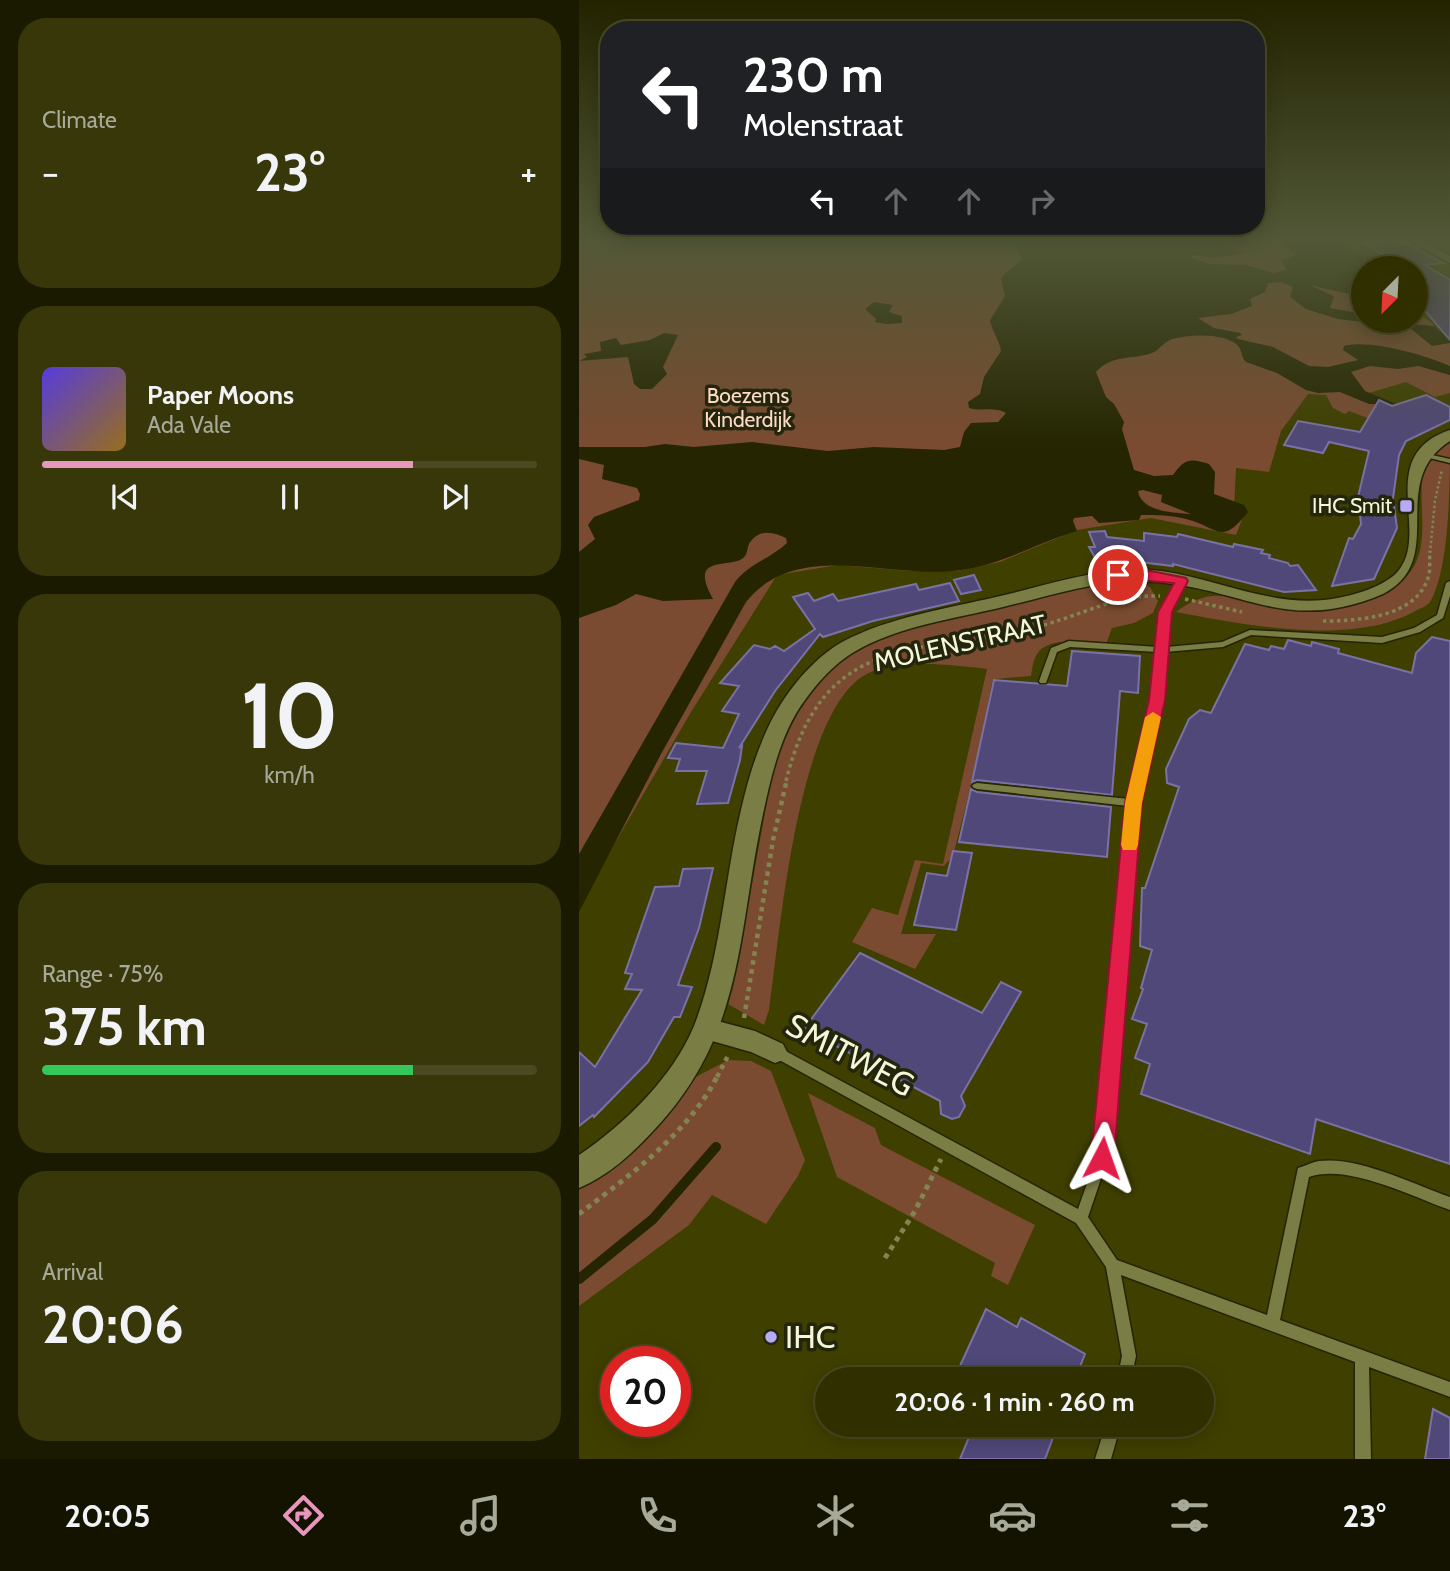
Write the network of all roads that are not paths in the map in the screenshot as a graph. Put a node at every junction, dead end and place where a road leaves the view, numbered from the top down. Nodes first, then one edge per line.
1 (1450, 434) edge
2 (1423, 454) junction
3 (1448, 460) edge
4 (1450, 583) edge
5 (1177, 589) junction
6 (1160, 650) junction
7 (1043, 681) dead end
8 (977, 786) dead end
9 (1133, 803) junction
10 (706, 1029) junction
11 (776, 1052) joint
12 (579, 1173) edge
13 (1450, 1204) edge
14 (1081, 1219) junction
15 (1112, 1265) junction
16 (1272, 1324) junction
17 (1362, 1358) junction
18 (1127, 1367) edge
19 (1450, 1390) edge
20 (1110, 1437) edge
21 (1103, 1459) edge
22 (1363, 1459) edge

1 - 2 street
2 - 3 lane
2 - 5 street, MOLENSTRAAT
4 - 6 lane
5 - 6 lane
5 - 10 street, MOLENSTRAAT
6 - 7 lane
6 - 9 lane
8 - 9 lane
9 - 14 lane
10 - 11 street, SMITWEG
10 - 12 street, MOLENSTRAAT
11 - 14 lane, SMITWEG
13 - 16 lane
14 - 15 lane
15 - 16 lane
15 - 18 lane
16 - 17 lane
17 - 19 lane
17 - 22 lane
20 - 21 lane

